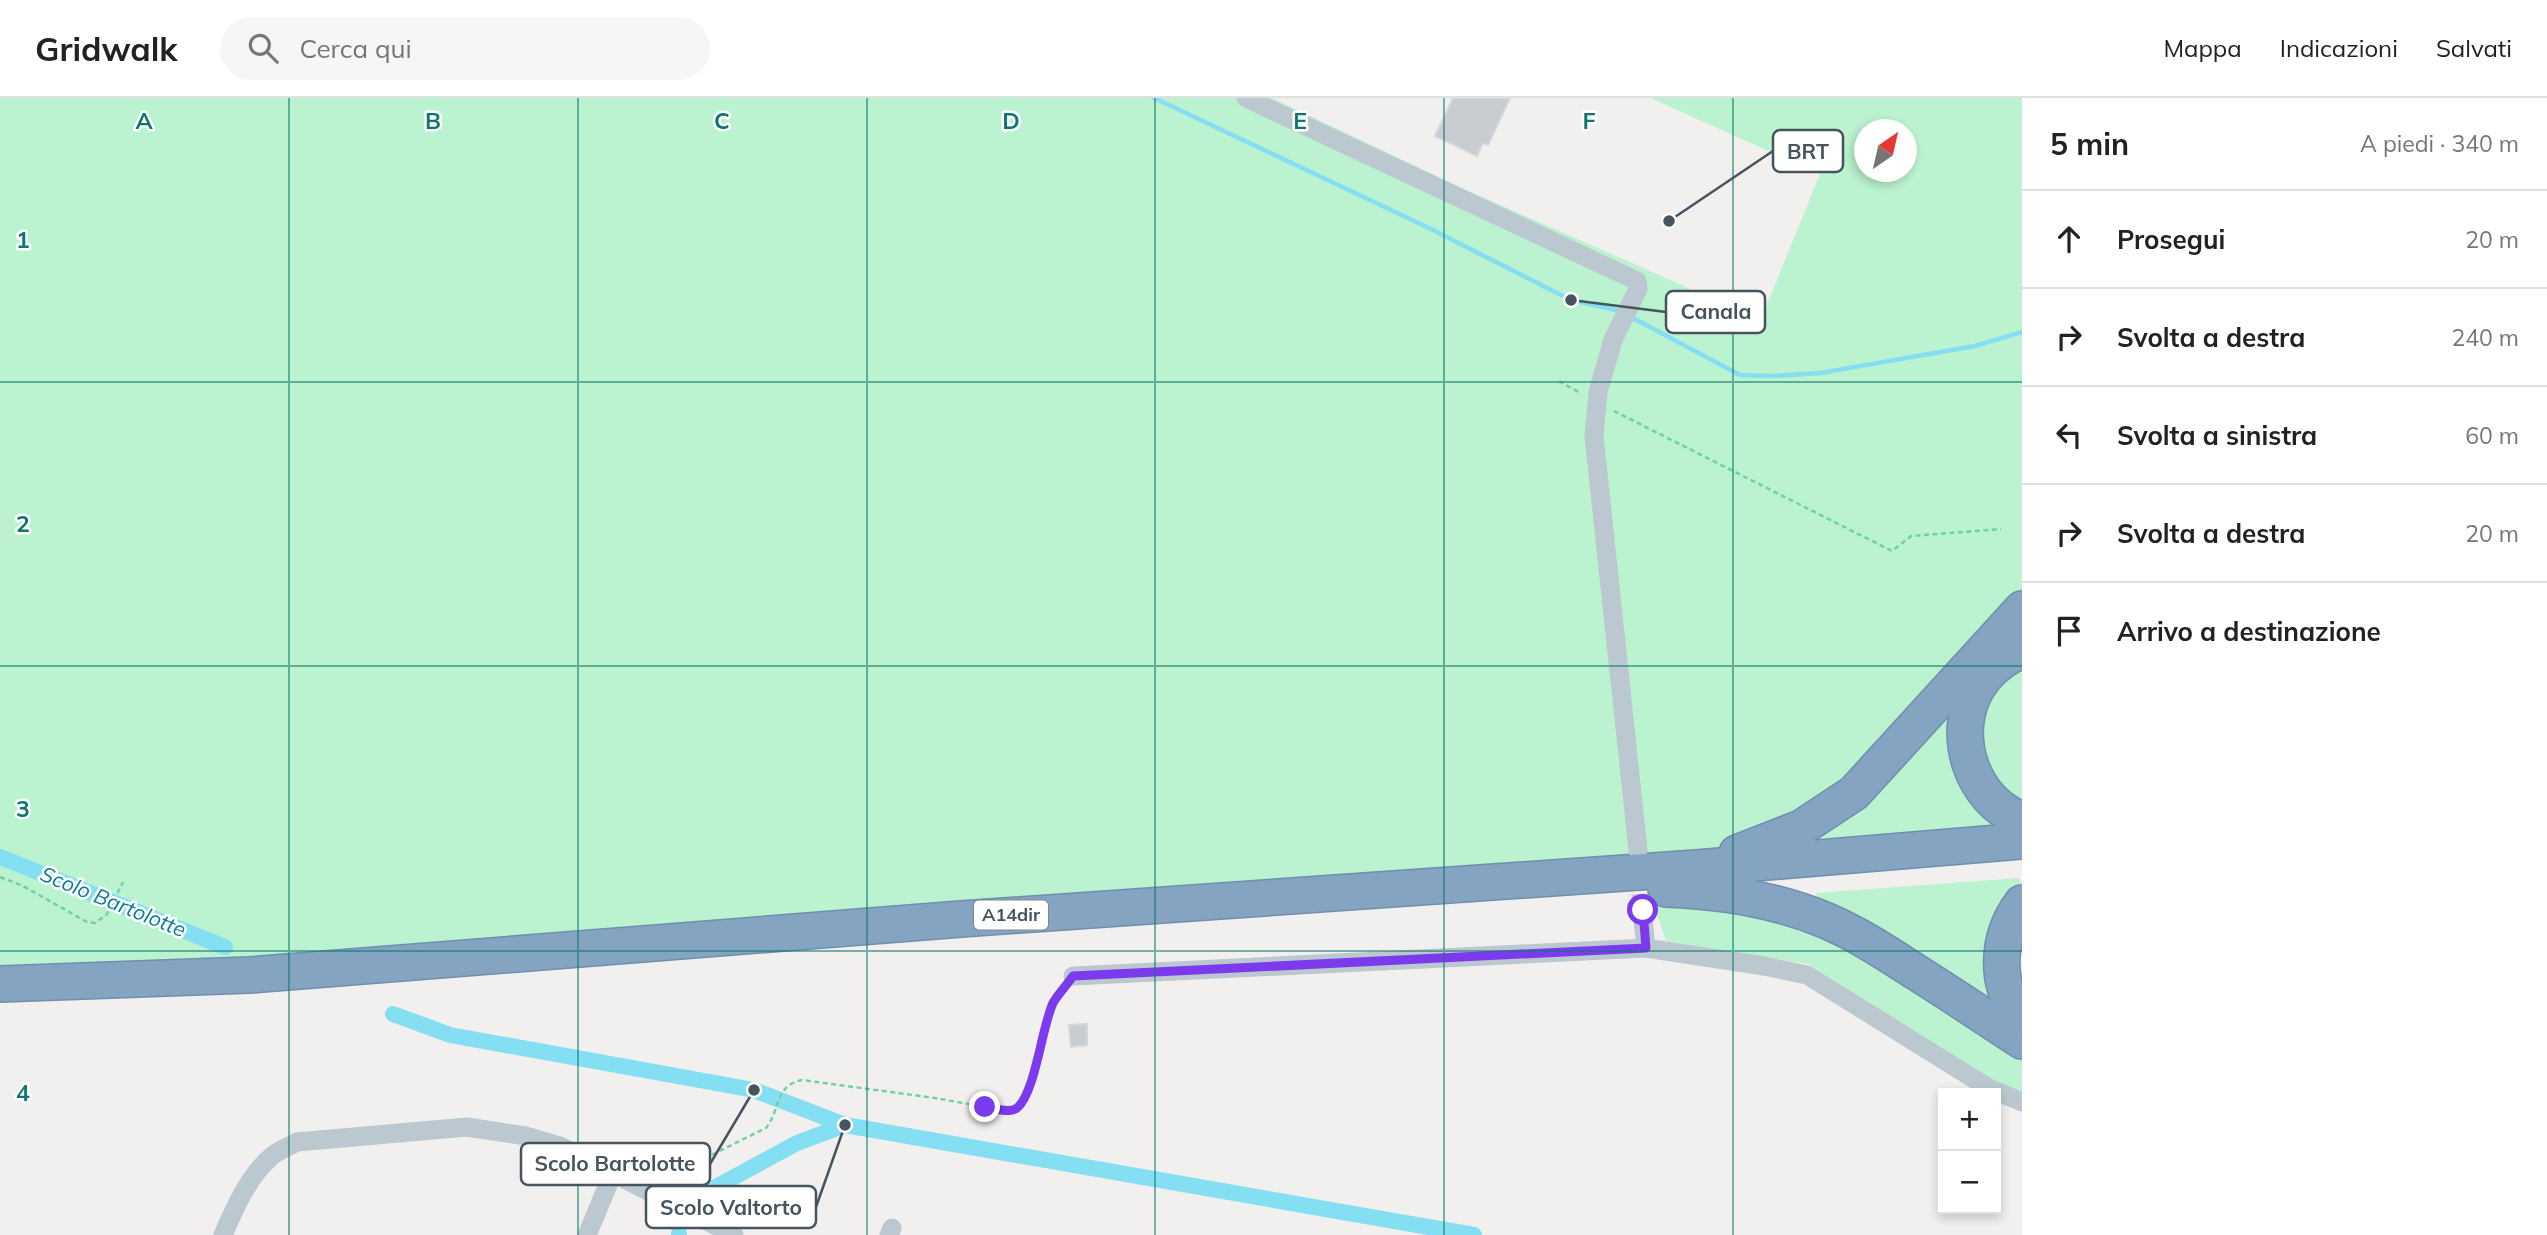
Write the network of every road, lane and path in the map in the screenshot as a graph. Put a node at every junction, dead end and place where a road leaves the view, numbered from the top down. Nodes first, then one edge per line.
1 (1246, 98) edge
2 (1559, 381) dead end
3 (1597, 402) junction
4 (2001, 529) dead end
5 (2022, 609) edge
6 (2022, 650) edge
7 (2022, 820) edge
8 (2022, 841) edge
9 (1638, 850) tunnel mouth
10 (2022, 863) edge
11 (1696, 868) junction
12 (0, 877) edge
13 (122, 882) dead end
14 (1654, 900) junction
15 (2022, 903) edge
16 (1646, 948) junction
17 (1073, 976) joint
18 (0, 984) edge
19 (0, 1006) edge
20 (2022, 1017) edge
21 (2022, 1041) edge
22 (2022, 1102) edge
23 (613, 1173) junction
24 (666, 1200) junction
25 (223, 1235) edge
26 (587, 1235) edge
27 (734, 1235) edge

1 - 3 street
2 - 3 path
3 - 4 path
3 - 9 street
5 - 11 highway
6 - 7 highway
8 - 11 highway, A14dir
10 - 14 highway, A14dir
11 - 18 highway, A14dir
12 - 13 path
14 - 16 street
14 - 19 highway, A14dir
14 - 21 highway
15 - 20 highway
16 - 17 street
16 - 22 street
17 - 24 path
23 - 24 street
23 - 25 street
23 - 26 street
24 - 27 street

